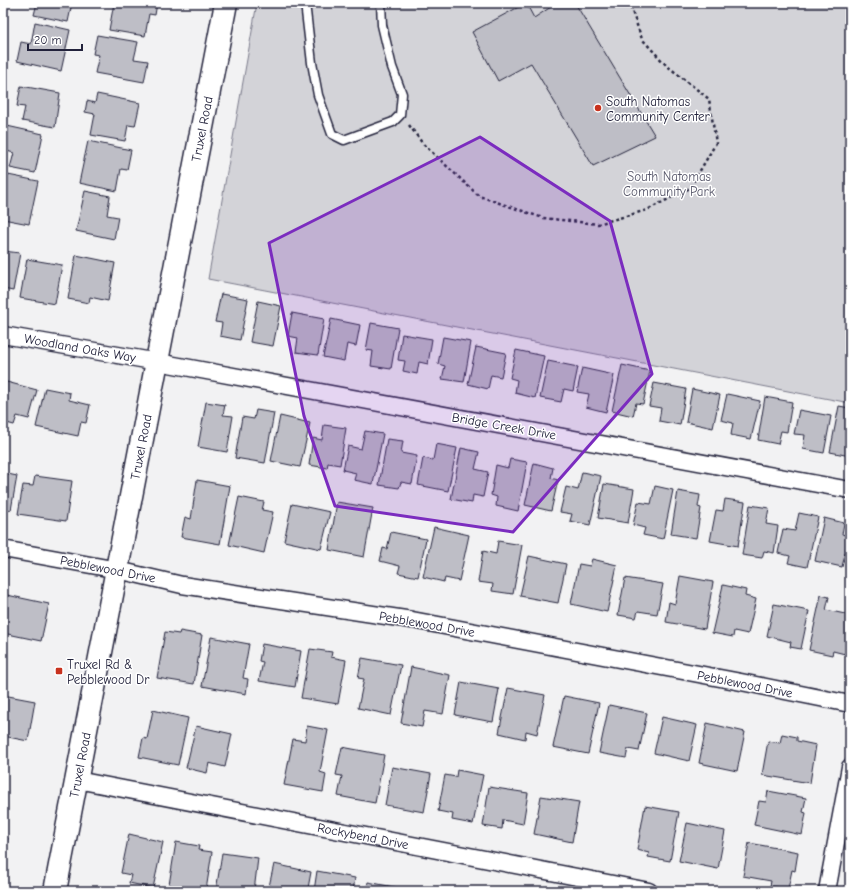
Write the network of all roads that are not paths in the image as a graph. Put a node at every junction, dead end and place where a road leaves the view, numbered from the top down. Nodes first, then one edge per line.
1 (226, 3) edge
2 (305, 3) edge
3 (381, 3) edge
4 (3, 335) edge
5 (158, 362) junction
6 (850, 490) edge
7 (3, 549) edge
8 (118, 570) junction
9 (850, 704) edge
10 (850, 767) edge
11 (77, 780) junction
12 (55, 891) edge
13 (649, 891) edge
14 (827, 891) edge

1 - 5 main road, Truxel Road
2 - 3 lane
4 - 5 street, Woodland Oaks Way
5 - 6 street, Bridge Creek Drive
5 - 8 main road, Truxel Road
7 - 8 street, Pebblewood Drive
8 - 9 street, Pebblewood Drive
8 - 11 main road, Truxel Road
10 - 14 street
11 - 12 main road, Truxel Road
11 - 13 street, Rockybend Drive

